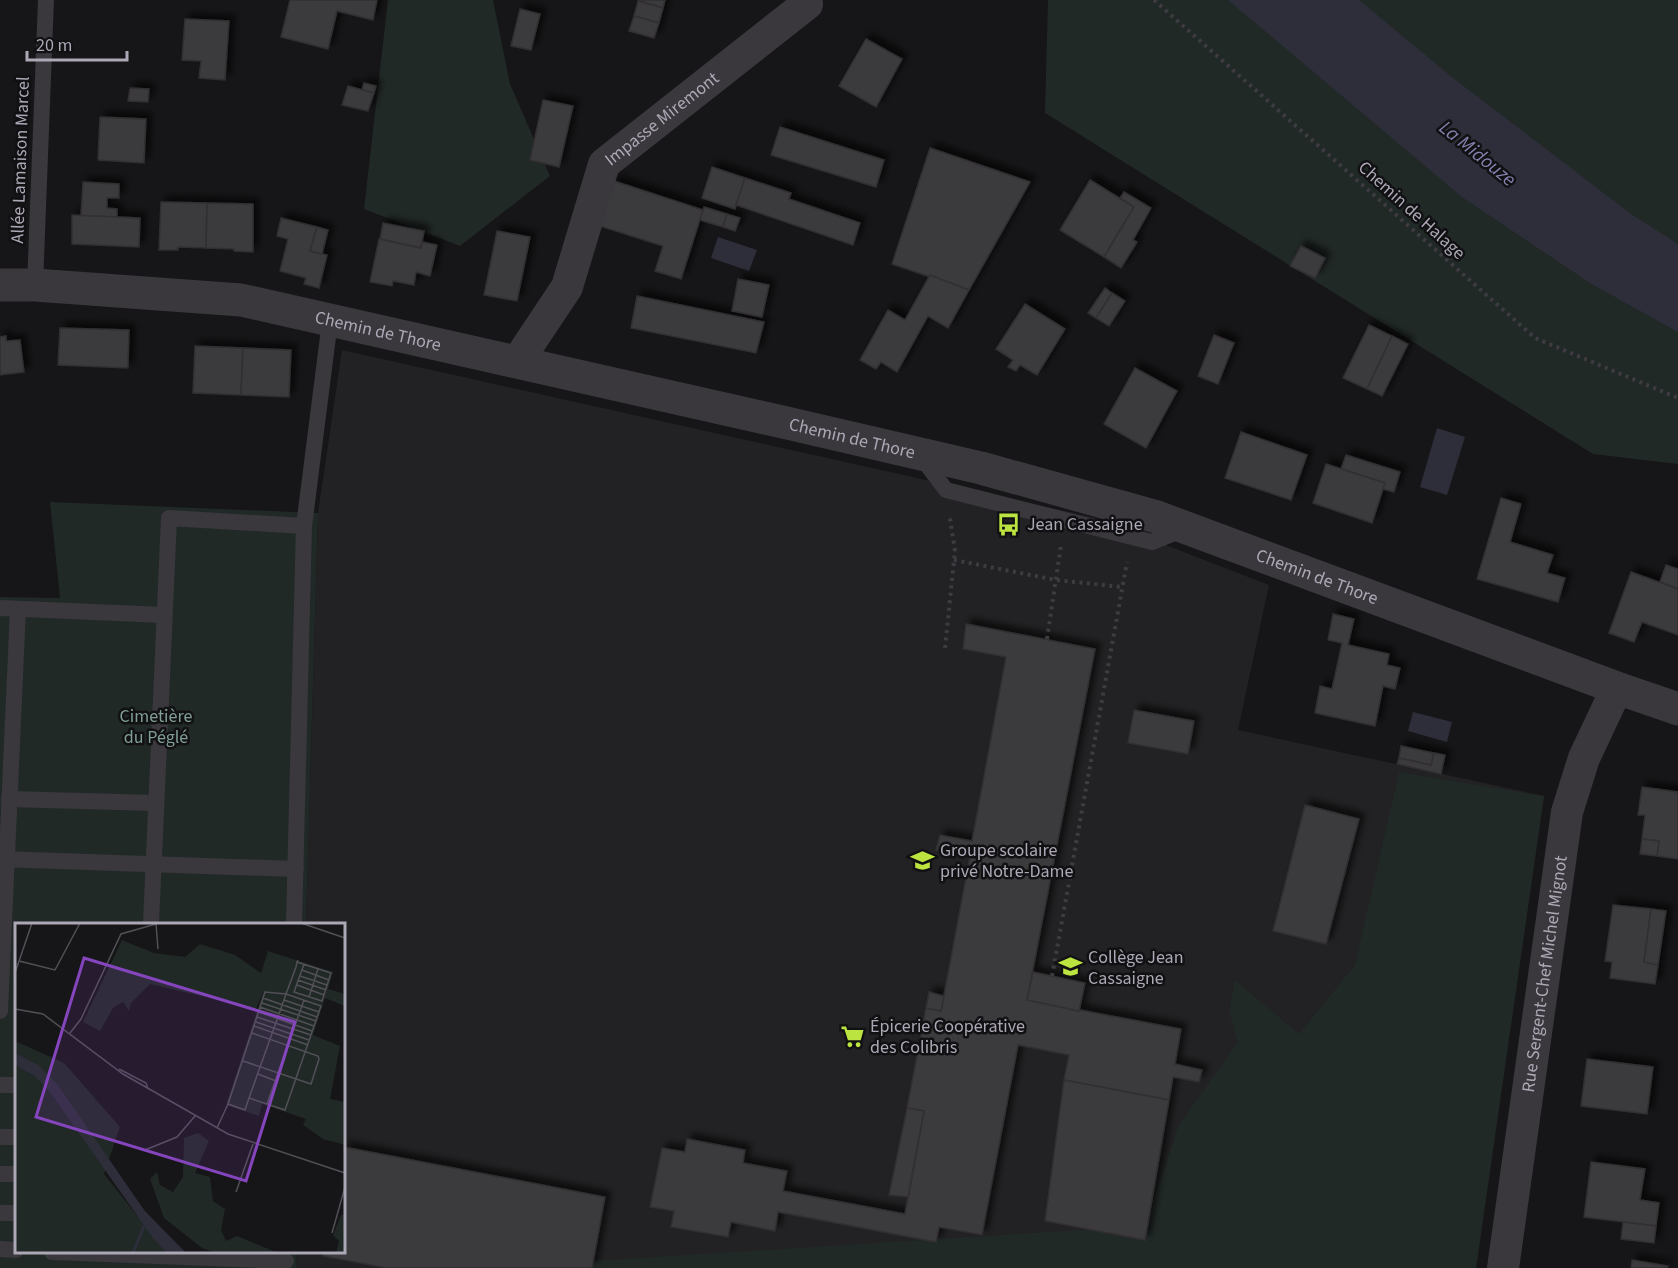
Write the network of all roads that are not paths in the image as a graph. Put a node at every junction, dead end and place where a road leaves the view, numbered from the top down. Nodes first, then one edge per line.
1 (46, 0) edge
2 (807, 4) dead end
3 (0, 285) edge
4 (35, 285) junction
5 (330, 321) junction
6 (517, 362) junction
7 (919, 454) junction
8 (304, 526) junction
9 (1186, 528) junction
10 (0, 608) edge
11 (18, 609) junction
12 (164, 615) junction
13 (1617, 688) junction
14 (1678, 709) edge
15 (9, 799) junction
16 (156, 803) junction
17 (3, 859) edge
18 (153, 865) junction
19 (296, 869) junction
20 (151, 923) edge
21 (294, 923) edge
22 (0, 1011) edge
23 (0, 1084) edge
24 (15, 1085) edge
25 (76, 1253) edge
26 (135, 1258) edge
27 (286, 1260) edge
28 (1503, 1268) edge

1 - 4 lane, Allée Lamaison Marcel
2 - 6 street, Impasse Miremont
3 - 4 street, Chemin de Thore
4 - 5 street, Chemin de Thore
5 - 6 street, Chemin de Thore
5 - 8 lane
6 - 7 street, Chemin de Thore
7 - 9 street, Chemin de Thore
7 - 9 lane
8 - 12 lane
8 - 19 lane
9 - 13 street, Chemin de Thore
10 - 11 lane
11 - 12 lane
11 - 15 lane
12 - 16 lane
13 - 14 street, Chemin de Thore
13 - 28 street, Rue Sergent-Chef Michel Mignot
15 - 16 lane
15 - 17 lane
16 - 18 lane
17 - 18 lane
17 - 22 lane
18 - 19 lane
18 - 20 lane
19 - 21 lane
23 - 24 lane
25 - 26 lane
26 - 27 lane

